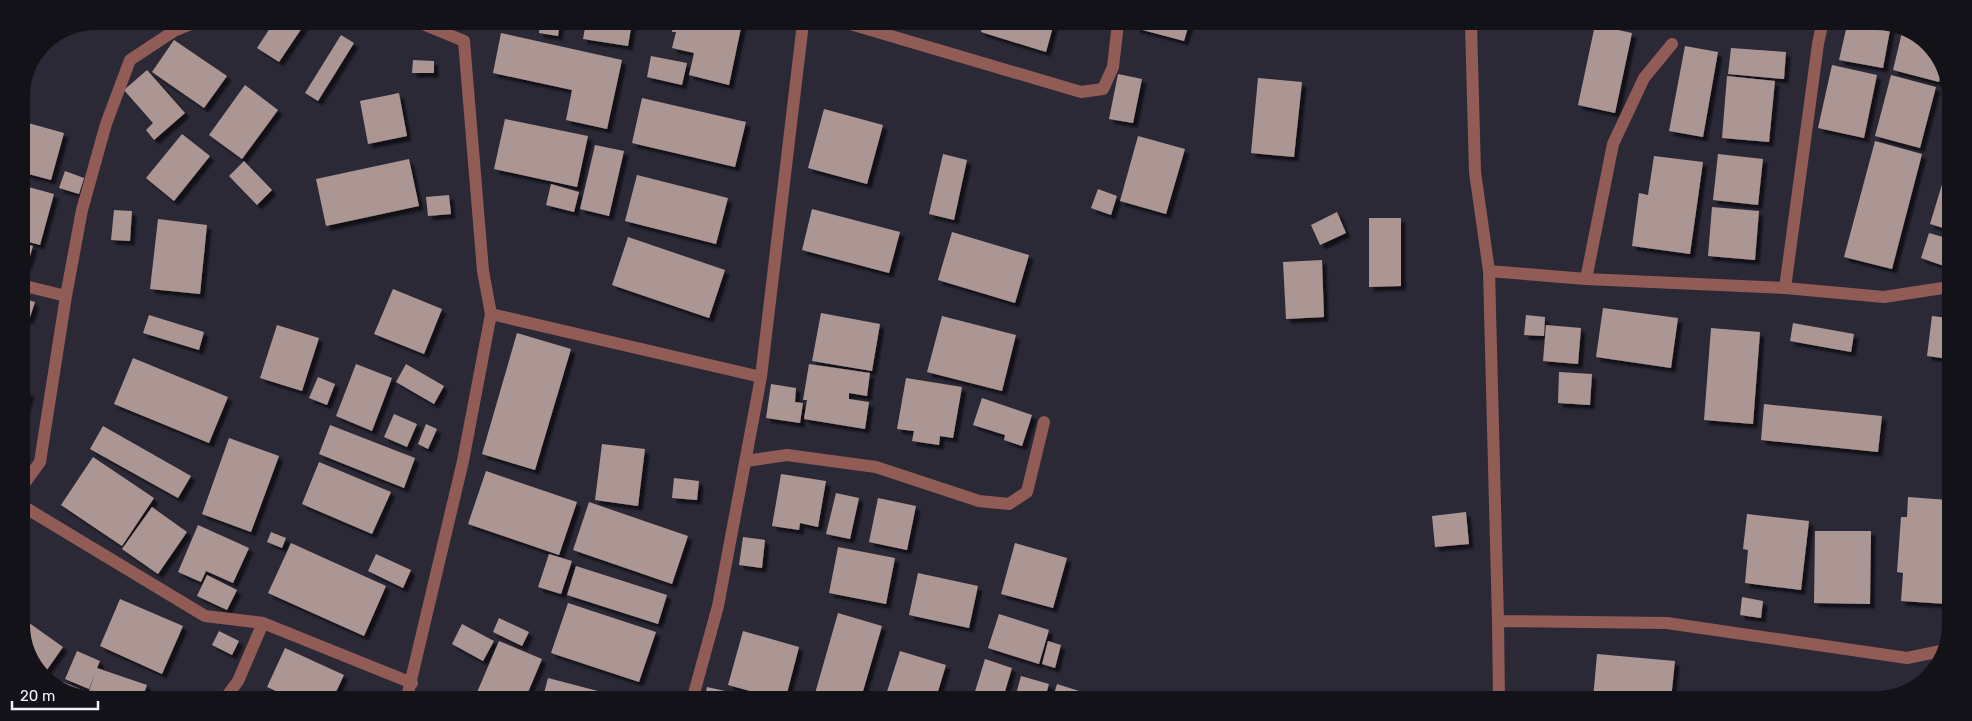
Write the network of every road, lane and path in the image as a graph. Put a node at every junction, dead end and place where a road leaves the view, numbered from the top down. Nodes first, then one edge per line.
1 (177, 30) edge
2 (437, 30) edge
3 (802, 30) edge
4 (871, 30) edge
5 (1117, 30) edge
6 (1471, 30) edge
7 (1821, 30) edge
8 (1672, 44) dead end
9 (1489, 271) junction
10 (1586, 278) junction
11 (30, 287) edge
12 (1785, 288) junction
13 (1942, 288) edge
14 (66, 296) junction
15 (491, 314) junction
16 (761, 377) junction
17 (1044, 422) dead end
18 (746, 461) junction
19 (30, 476) edge
20 (30, 509) edge
21 (1498, 621) junction
22 (263, 623) junction
23 (1935, 652) edge
24 (412, 683) junction
25 (231, 691) edge
26 (409, 691) edge
27 (695, 691) edge
28 (1499, 691) edge

1 - 14 street
2 - 15 street
3 - 16 street
4 - 5 street
6 - 9 street
7 - 12 street
8 - 10 street
9 - 10 street
9 - 21 street
10 - 12 street
11 - 14 street
12 - 13 street
14 - 19 street
15 - 16 street
15 - 24 street
16 - 18 street
17 - 18 street
18 - 27 street
20 - 22 street
21 - 23 street
21 - 28 street
22 - 24 street
22 - 25 street
24 - 26 street

